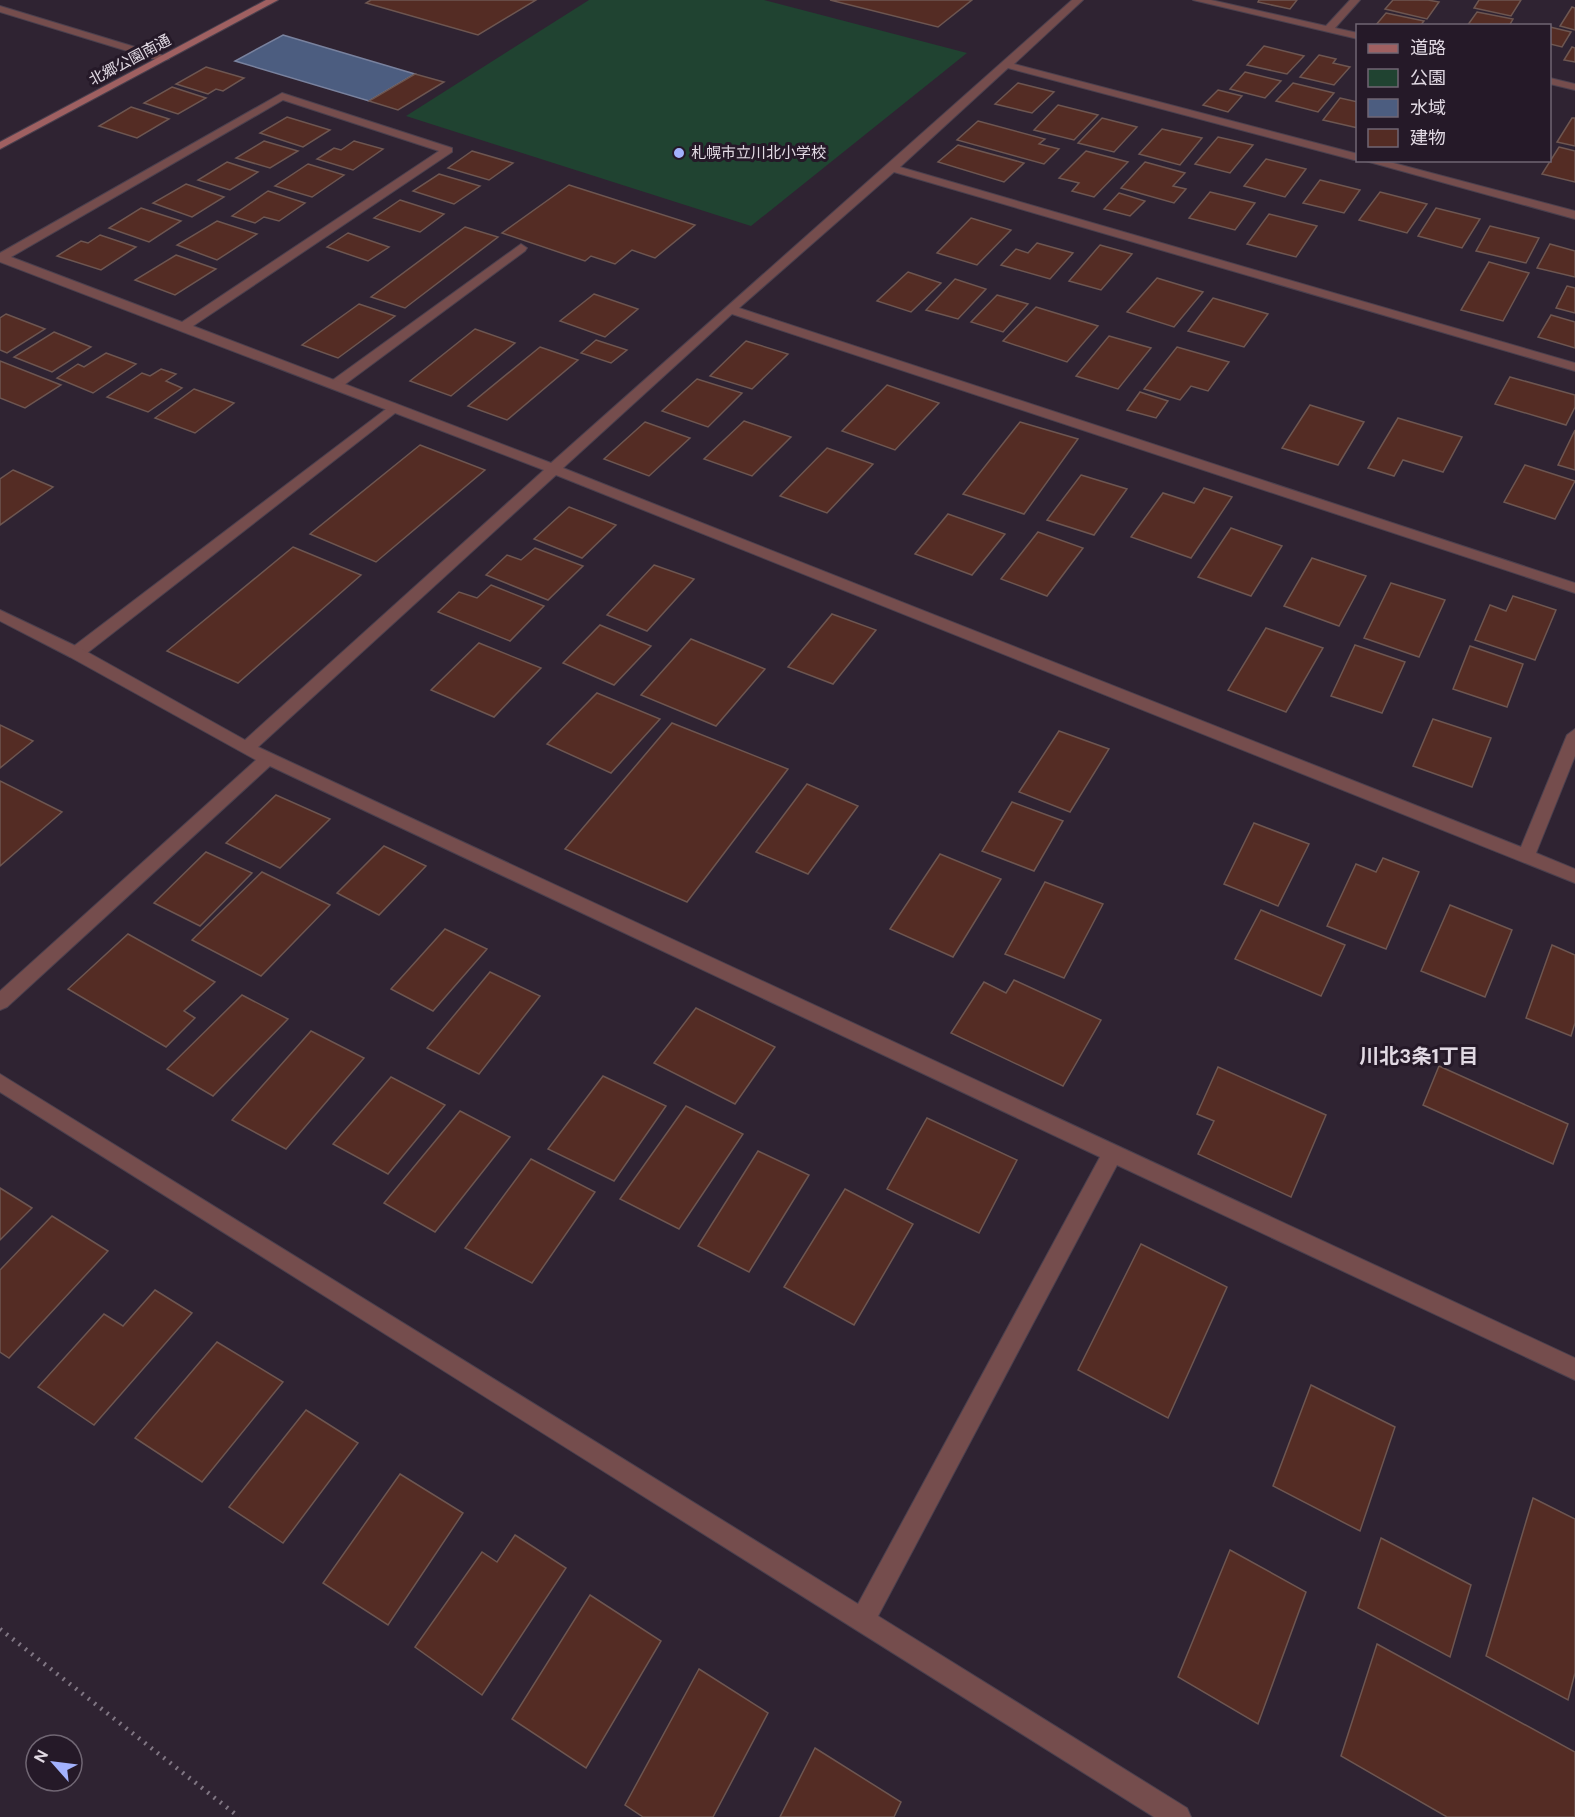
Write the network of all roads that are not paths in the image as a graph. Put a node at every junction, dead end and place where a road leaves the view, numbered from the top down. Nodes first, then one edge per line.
1 (273, 0) edge
2 (1078, 0) edge
3 (1198, 0) edge
4 (1355, 0) edge
5 (0, 9) edge
6 (1329, 29) junction
7 (1356, 36) edge
8 (164, 59) junction
9 (1007, 65) junction
10 (1551, 81) edge
11 (1575, 87) edge
12 (0, 146) edge
13 (1356, 157) edge
14 (1375, 162) edge
15 (892, 168) junction
16 (1575, 215) edge
17 (521, 248) dead end
18 (0, 257) edge
19 (730, 309) junction
20 (185, 326) junction
21 (1575, 367) edge
22 (335, 385) junction
23 (393, 407) junction
24 (553, 469) junction
25 (1575, 588) edge
26 (0, 615) edge
27 (76, 652) junction
28 (1575, 735) edge
29 (246, 748) junction
30 (269, 758) junction
31 (1526, 857) junction
32 (1575, 876) edge
33 (0, 1002) edge
34 (0, 1082) edge
35 (1113, 1153) junction
36 (1575, 1369) edge
37 (863, 1620) junction
38 (1178, 1817) edge

1 - 8 street, 北郷公園南通
2 - 9 street
3 - 6 street
4 - 6 street
5 - 8 street
6 - 7 street
8 - 12 street, 北郷公園南通
9 - 13 street
9 - 15 street
10 - 11 street
14 - 16 street
15 - 19 street
15 - 21 street
17 - 22 street
18 - 20 street
18 - 20 street
19 - 24 street
19 - 25 street
20 - 22 street
22 - 23 street
23 - 24 street
23 - 27 street
24 - 29 street
24 - 31 street
26 - 27 street
27 - 29 street
28 - 31 street
29 - 30 street
30 - 33 street
30 - 35 street
31 - 32 street
34 - 37 street
35 - 36 street
35 - 37 street
37 - 38 street

